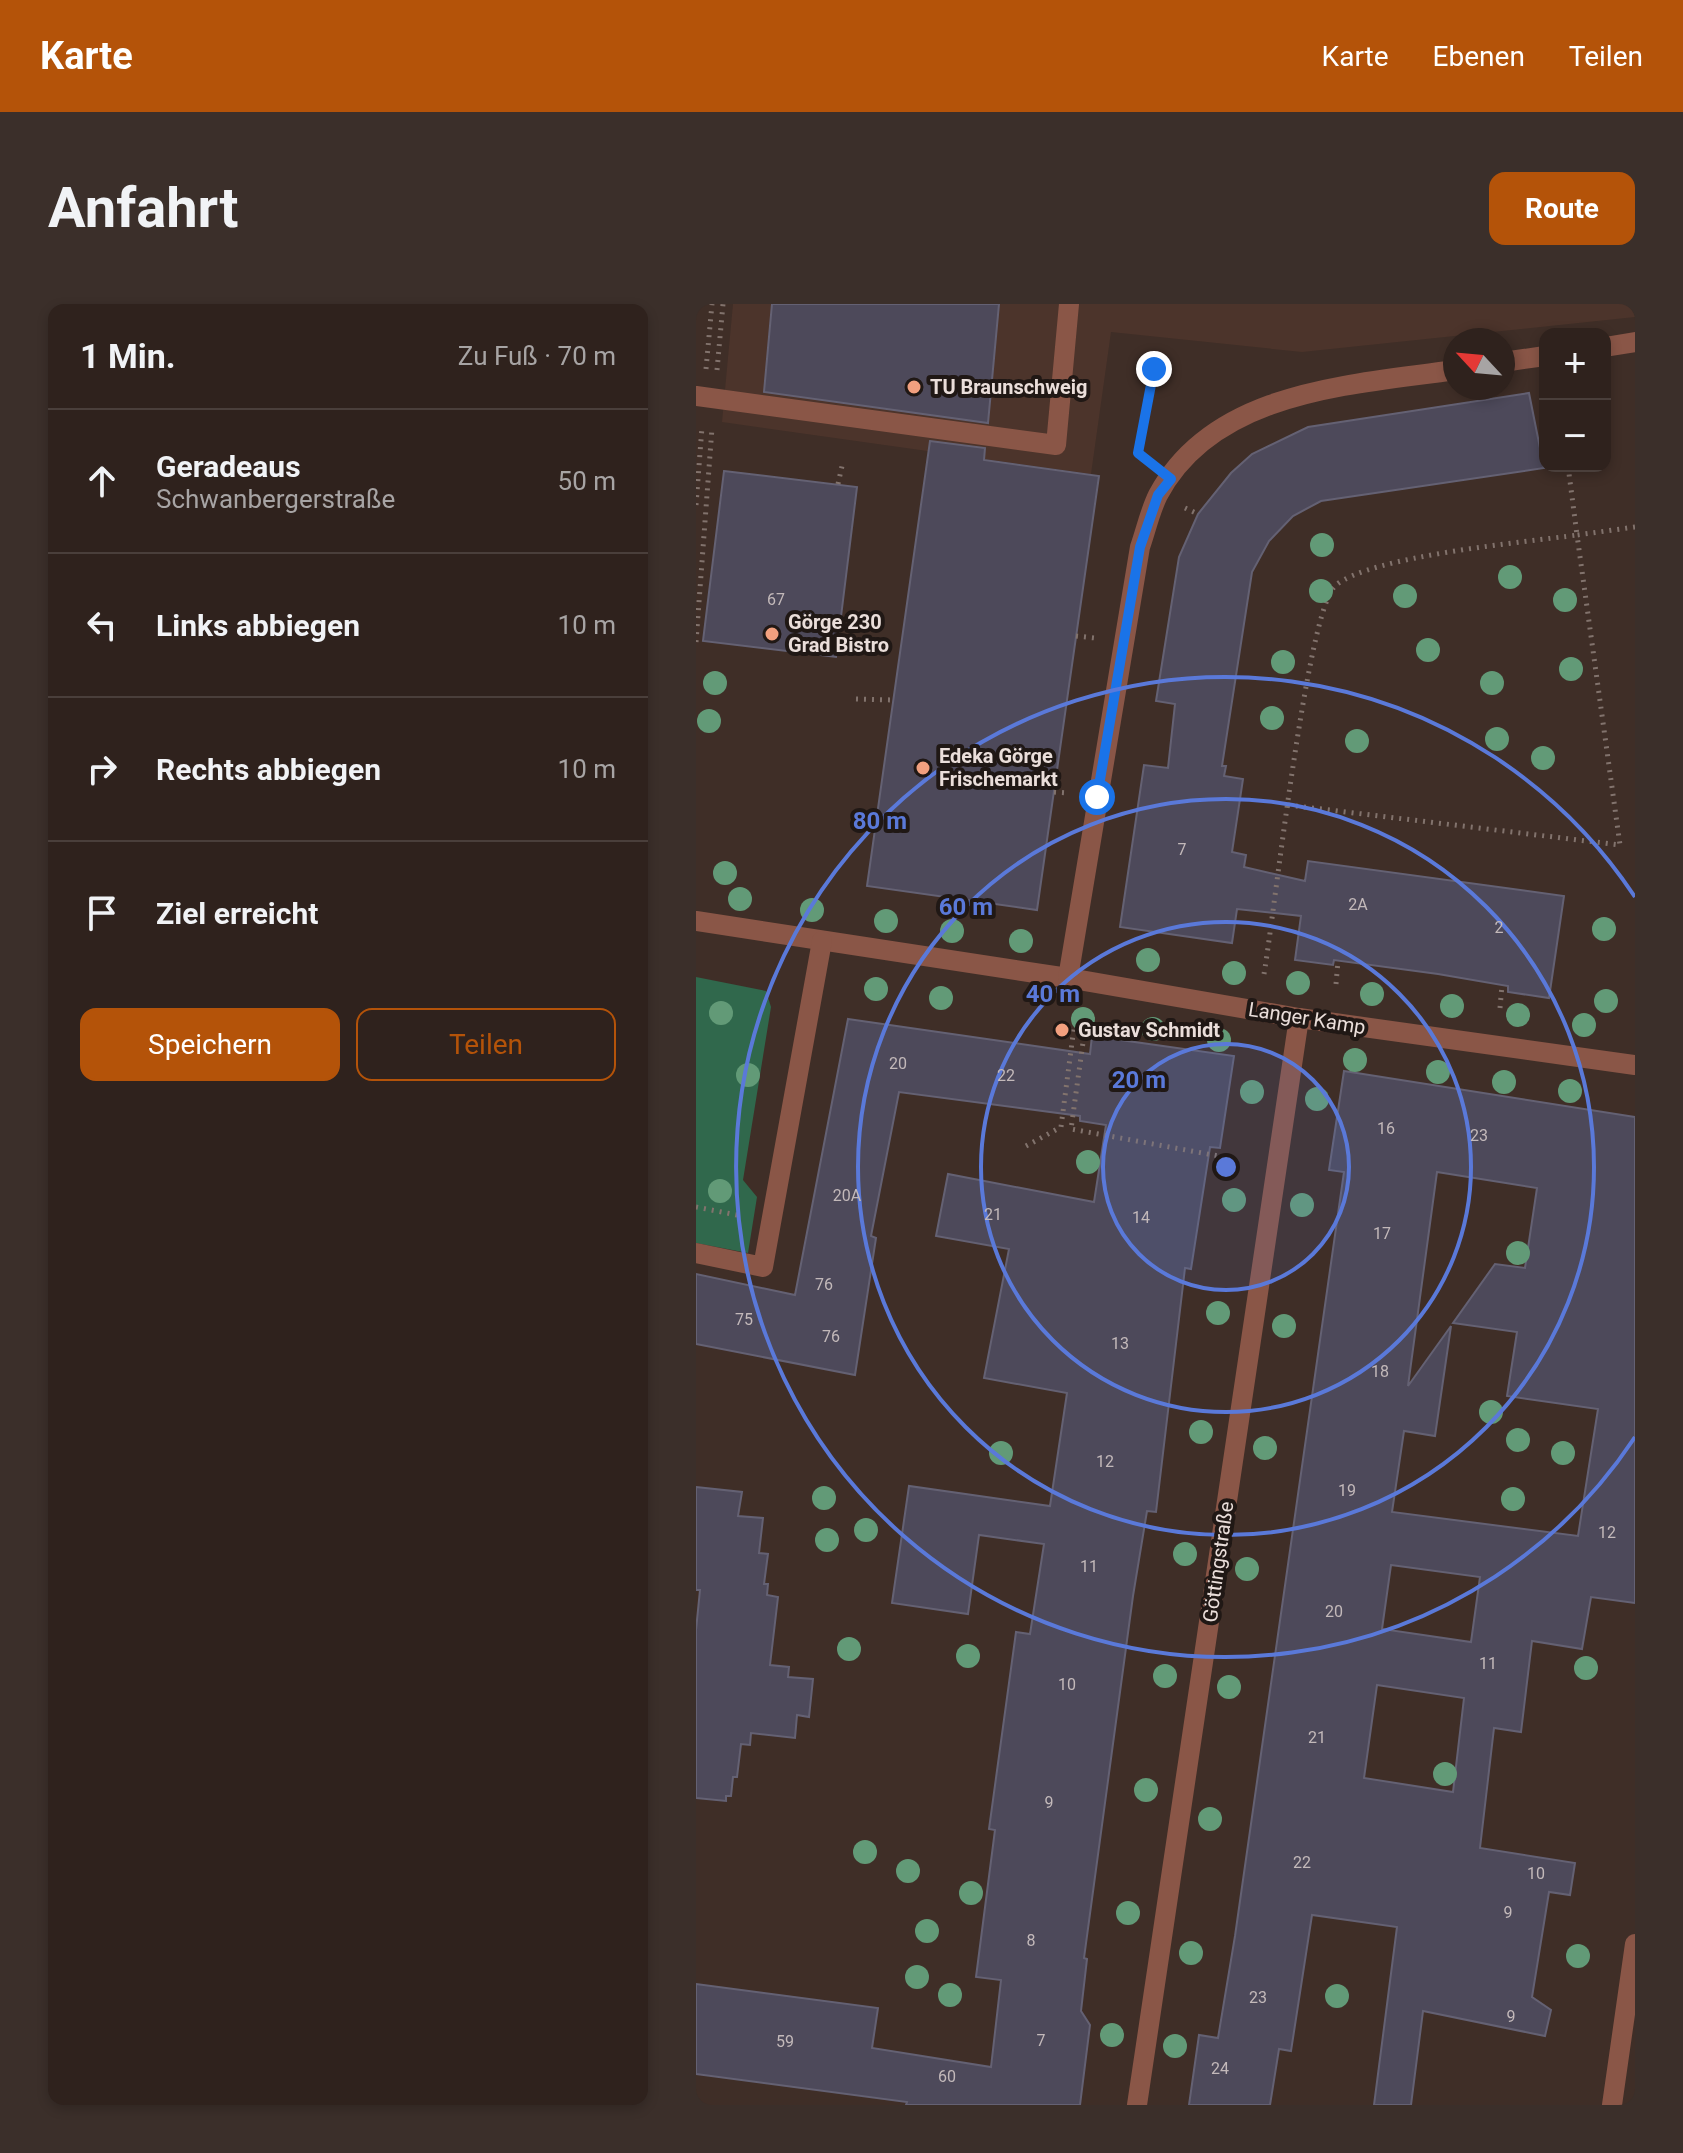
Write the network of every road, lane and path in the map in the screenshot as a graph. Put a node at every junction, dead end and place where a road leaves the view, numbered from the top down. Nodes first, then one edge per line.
1 (723, 304) edge
2 (1069, 304) edge
3 (1635, 342) edge
4 (1611, 346) edge
5 (1539, 357) edge
6 (1515, 360) edge
7 (1154, 369) dead end
8 (1443, 372) edge
9 (705, 397) edge
10 (842, 466) dead end
11 (1569, 472) edge
12 (1171, 479) junction
13 (838, 484) dead end
14 (1635, 527) edge
15 (1577, 535) junction
16 (702, 557) junction
17 (713, 557) dead end
18 (696, 642) edge
19 (856, 699) dead end
20 (893, 700) dead end
21 (1288, 805) junction
22 (696, 921) edge
23 (822, 941) junction
24 (1338, 961) dead end
25 (1264, 974) dead end
26 (1068, 978) junction
27 (1336, 984) dead end
28 (1502, 985) dead end
29 (1500, 1008) dead end
30 (1299, 1018) junction
31 (1074, 1027) dead end
32 (1085, 1028) dead end
33 (1635, 1065) edge
34 (1026, 1146) dead end
35 (1235, 1159) dead end
36 (696, 1207) edge
37 (770, 1222) junction
38 (696, 1253) edge
39 (1635, 1944) edge
40 (1137, 2105) edge
41 (1612, 2105) edge

1 - 9 path
2 - 9 street
3 - 4 street
5 - 6 street
7 - 12 path
8 - 12 street
9 - 16 path
10 - 13 path
11 - 15 path
12 - 26 street
14 - 15 path
15 - 21 path
15 - 21 path
16 - 17 path
16 - 18 path
19 - 20 path
21 - 25 path
22 - 23 street, Langer Kamp
23 - 26 street, Langer Kamp
23 - 37 street
24 - 27 path
26 - 30 street, Langer Kamp
28 - 29 path
30 - 33 street, Langer Kamp
30 - 40 street, Göttingstraße
31 - 34 path
32 - 35 path
36 - 37 path
37 - 38 street
39 - 41 street

